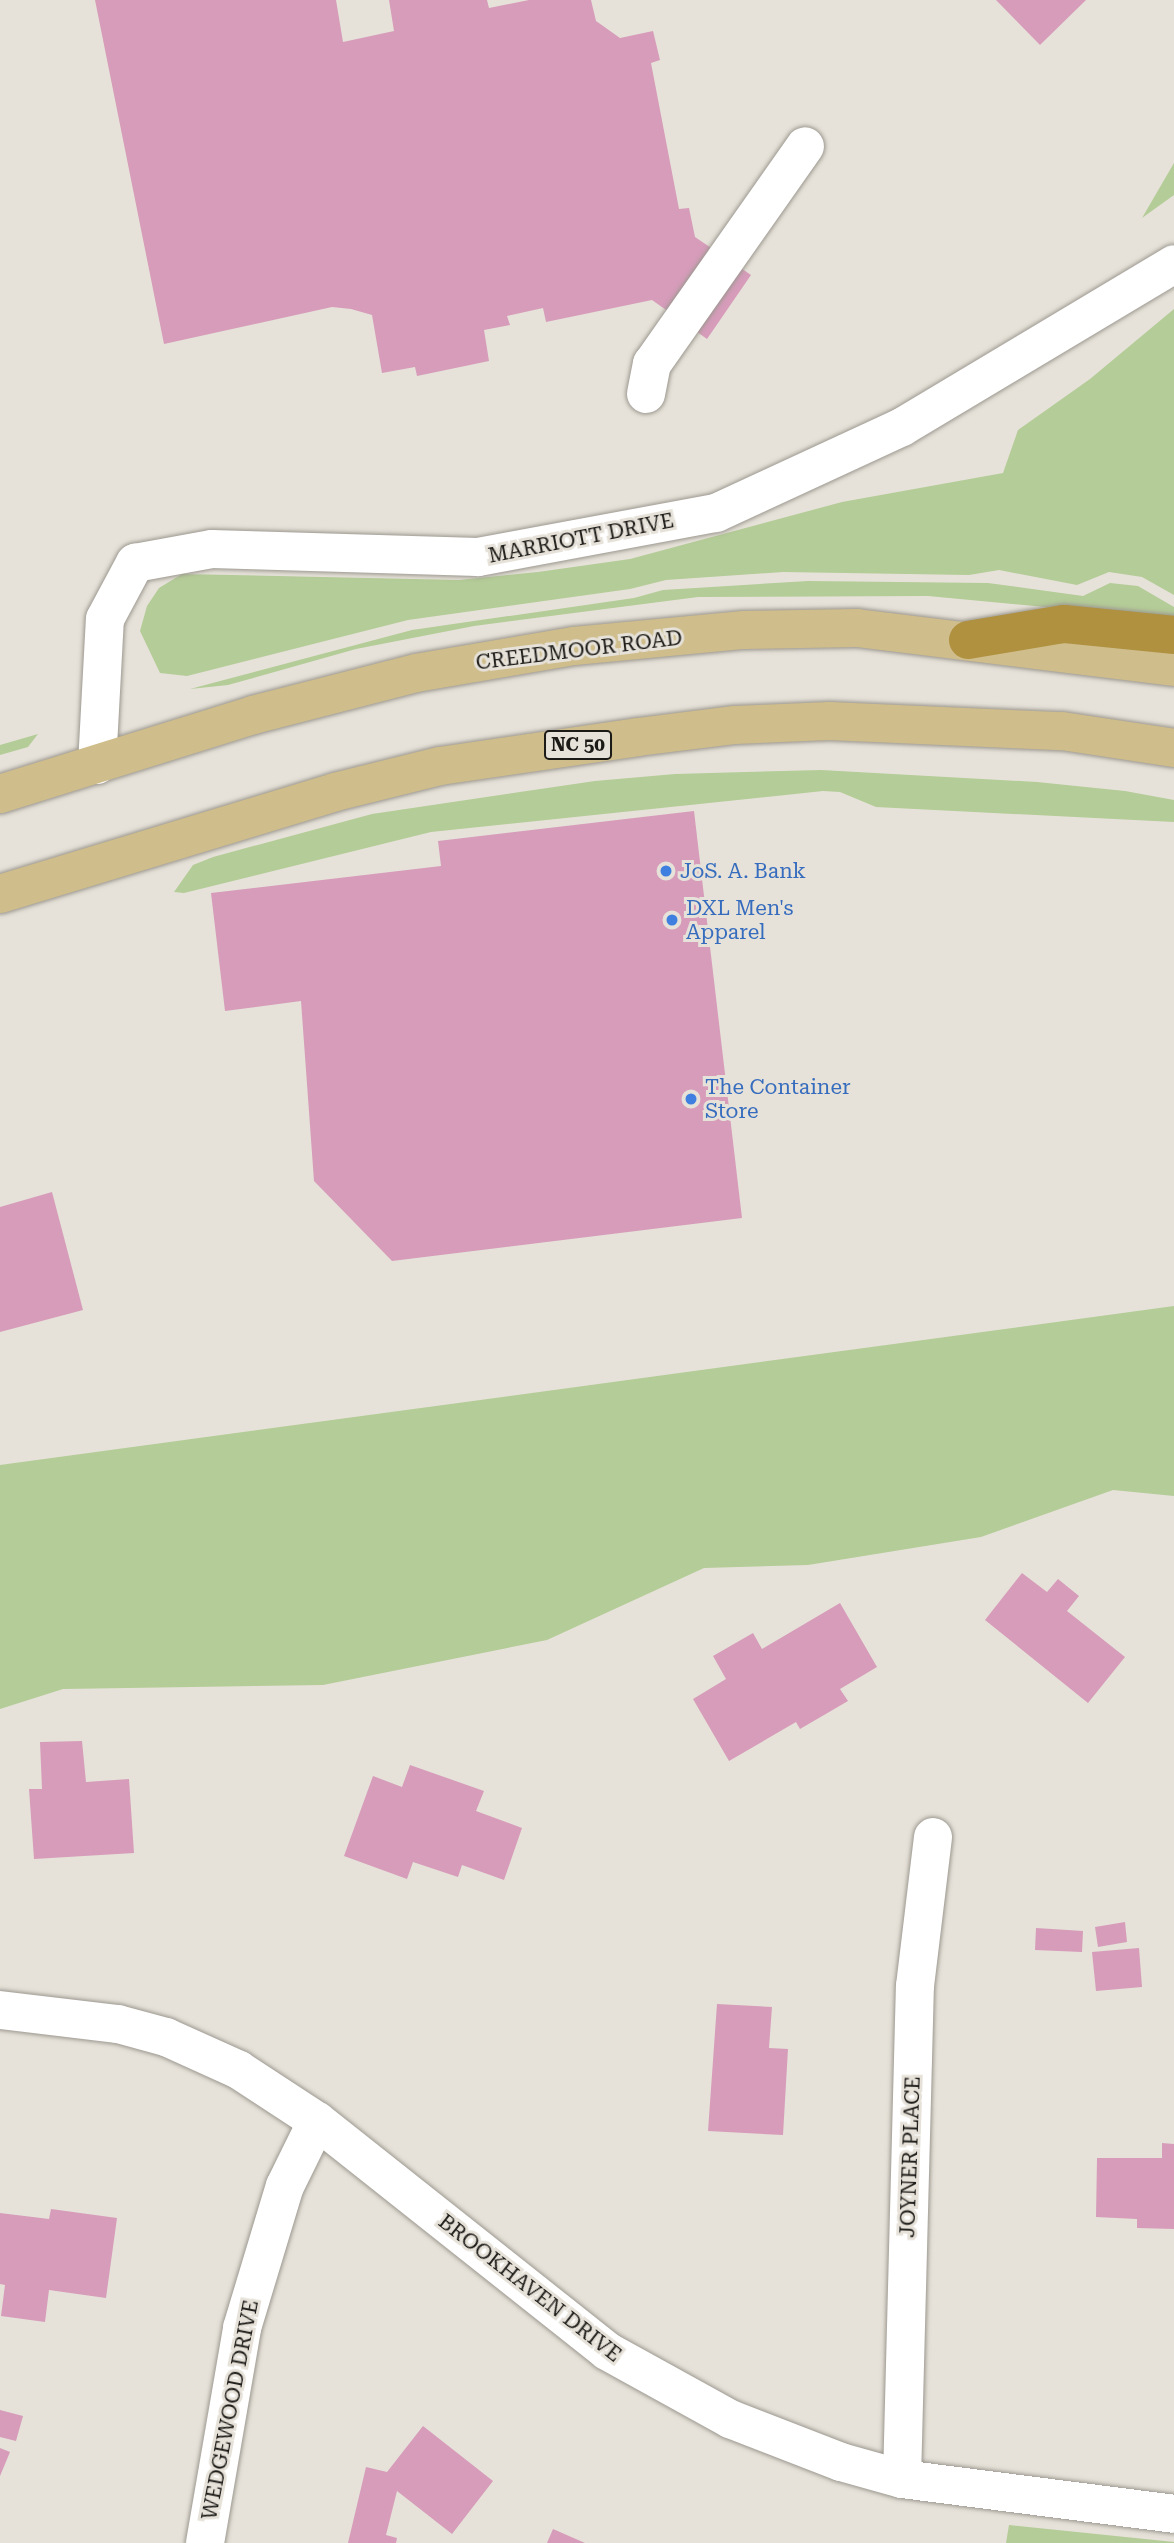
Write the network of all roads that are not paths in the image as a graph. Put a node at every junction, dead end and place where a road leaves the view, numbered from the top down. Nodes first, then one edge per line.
1 (805, 146) dead end
2 (1174, 264) edge
3 (646, 394) dead end
4 (1174, 635) edge
5 (968, 640) junction
6 (1174, 667) edge
7 (1174, 748) edge
8 (97, 765) junction
9 (0, 794) edge
10 (0, 894) edge
11 (933, 1837) dead end
12 (0, 2010) edge
13 (317, 2121) junction
14 (902, 2479) junction
15 (1174, 2514) edge
16 (205, 2543) edge

1 - 3 street
2 - 8 street, MARRIOTT DRIVE
4 - 5 highway
5 - 6 main road, CREEDMOOR ROAD
5 - 8 main road, CREEDMOOR ROAD
7 - 10 main road, NC 50
8 - 9 main road, CREEDMOOR ROAD
11 - 14 street, JOYNER PLACE
12 - 13 street, BROOKHAVEN DRIVE
13 - 14 street, BROOKHAVEN DRIVE
13 - 16 street, WEDGEWOOD DRIVE
14 - 15 street, BROOKHAVEN DRIVE

